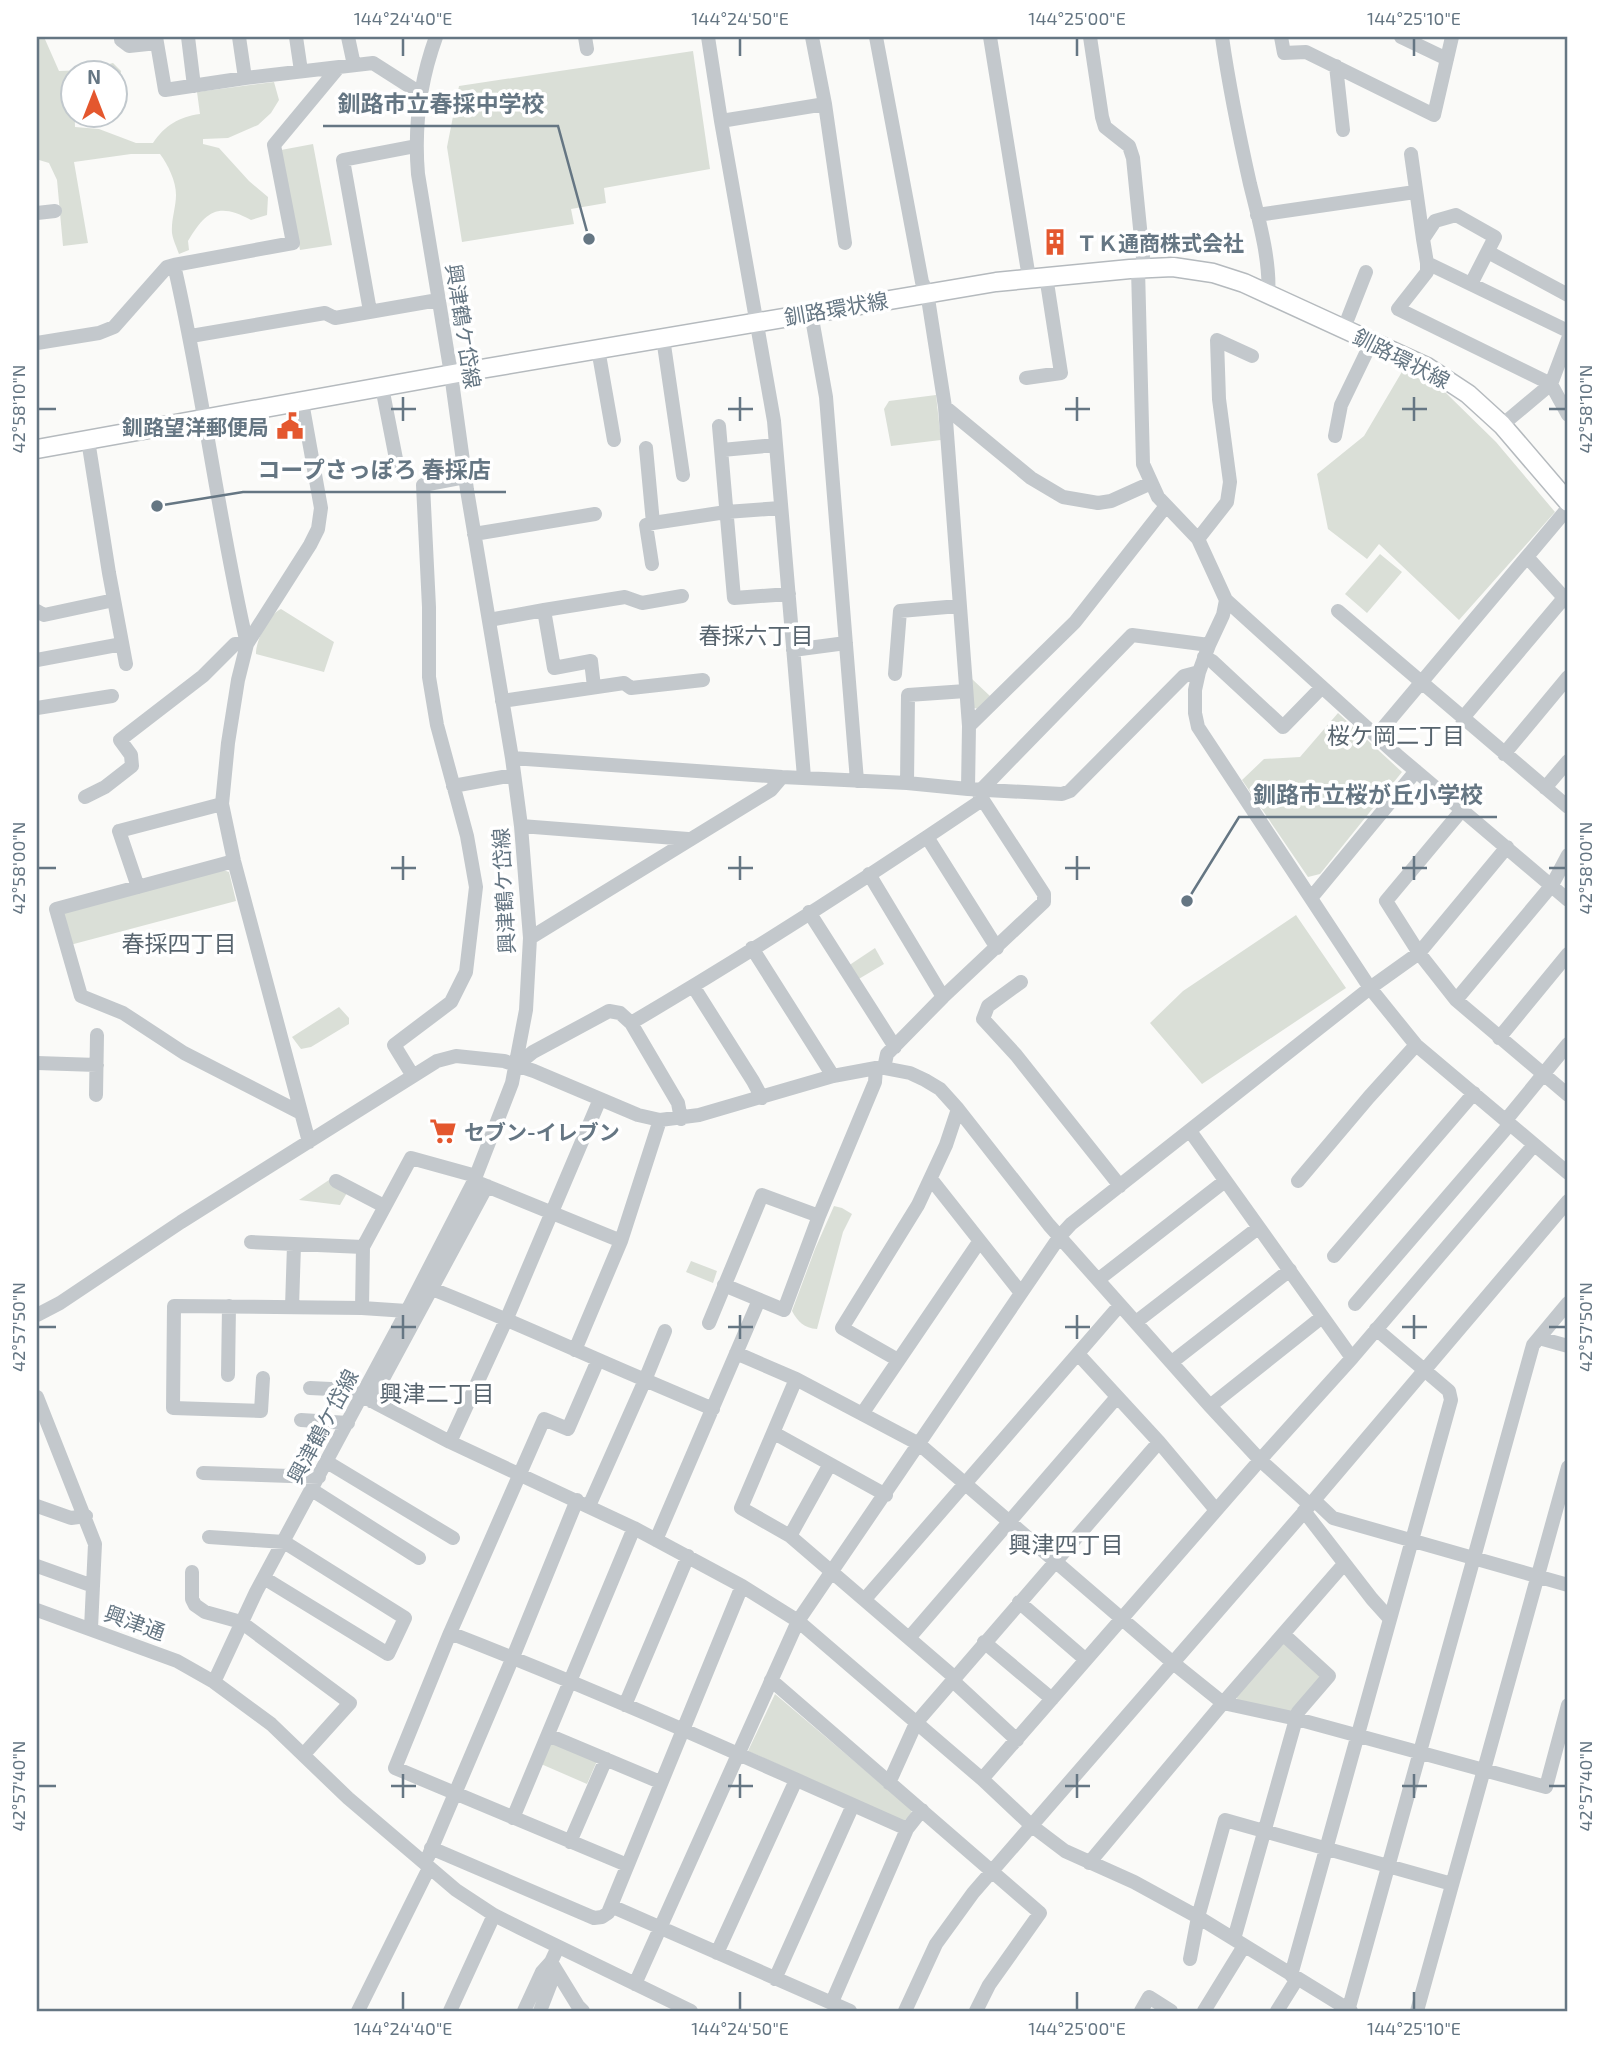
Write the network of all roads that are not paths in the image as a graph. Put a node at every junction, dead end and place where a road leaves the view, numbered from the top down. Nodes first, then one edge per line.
1 (121, 37) edge
2 (188, 37) edge
3 (239, 37) edge
4 (296, 37) edge
5 (348, 37) edge
6 (436, 37) edge
7 (708, 37) edge
8 (812, 37) edge
9 (876, 37) edge
10 (990, 37) edge
11 (1090, 37) edge
12 (1222, 37) edge
13 (1281, 37) edge
14 (1401, 37) edge
15 (1452, 37) edge
16 (157, 40) edge
17 (1447, 59) junction
18 (354, 65) junction
19 (1336, 66) junction
20 (338, 68) junction
21 (302, 71) junction
22 (245, 78) junction
23 (194, 86) junction
24 (420, 93) junction
25 (825, 104) junction
26 (720, 121) junction
27 (1343, 130) dead end
28 (416, 146) junction
29 (1411, 154) dead end
30 (1415, 192) junction
31 (55, 211) dead end
32 (37, 214) edge
33 (1257, 215) junction
34 (1423, 239) junction
35 (845, 243) dead end
36 (1488, 252) junction
37 (1427, 262) junction
38 (174, 265) junction
39 (1141, 269) junction
40 (1366, 272) dead end
41 (1038, 277) junction
42 (1471, 285) junction
43 (927, 292) junction
44 (1268, 295) junction
45 (1568, 295) edge
46 (438, 300) junction
47 (370, 311) junction
48 (811, 313) junction
49 (758, 321) junction
50 (1344, 328) junction
51 (1568, 331) edge
52 (191, 336) junction
53 (663, 338) junction
54 (1568, 339) edge
55 (1372, 341) junction
56 (37, 343) edge
57 (598, 349) junction
58 (1252, 356) dead end
59 (451, 374) junction
60 (1026, 378) dead end
61 (1551, 384) junction
62 (382, 387) junction
63 (302, 402) junction
64 (945, 407) junction
65 (1568, 415) edge
66 (205, 419) junction
67 (1502, 425) junction
68 (719, 426) dead end
69 (1335, 436) dead end
70 (88, 440) junction
71 (614, 440) dead end
72 (776, 445) junction
73 (646, 448) dead end
74 (37, 449) edge
75 (722, 450) junction
76 (397, 464) dead end
77 (683, 475) dead end
78 (465, 477) junction
79 (1151, 483) junction
80 (1567, 500) edge
81 (1166, 506) junction
82 (781, 508) junction
83 (726, 512) junction
84 (595, 514) dead end
85 (653, 523) junction
86 (474, 534) junction
87 (1198, 539) junction
88 (1527, 557) junction
89 (652, 564) dead end
90 (789, 594) junction
91 (682, 596) dead end
92 (114, 600) junction
93 (1226, 600) junction
94 (1566, 600) edge
95 (959, 606) junction
96 (544, 610) junction
97 (37, 611) edge
98 (1338, 611) dead end
99 (489, 620) junction
100 (846, 643) junction
101 (247, 644) junction
102 (122, 645) junction
103 (793, 650) junction
104 (1206, 651) junction
105 (37, 660) edge
106 (126, 664) dead end
107 (1199, 672) junction
108 (895, 674) dead end
109 (1568, 677) edge
110 (703, 680) dead end
111 (1420, 683) junction
112 (594, 687) junction
113 (1322, 687) junction
114 (966, 691) junction
115 (112, 696) dead end
116 (502, 701) junction
117 (37, 708) edge
118 (1462, 719) junction
119 (969, 726) junction
120 (1377, 735) junction
121 (1504, 754) junction
122 (512, 758) junction
123 (1568, 761) edge
124 (1416, 771) junction
125 (514, 775) junction
126 (782, 777) junction
127 (804, 777) junction
128 (857, 781) junction
129 (907, 783) junction
130 (453, 786) junction
131 (1545, 788) junction
132 (977, 792) junction
133 (85, 797) dead end
134 (222, 804) junction
135 (1568, 807) edge
136 (1462, 810) junction
137 (522, 826) junction
138 (927, 837) junction
139 (688, 839) junction
140 (1507, 847) junction
141 (1568, 855) edge
142 (234, 861) junction
143 (869, 874) junction
144 (1552, 884) junction
145 (138, 887) junction
146 (1311, 898) junction
147 (1568, 900) edge
148 (809, 912) junction
149 (530, 938) junction
150 (752, 948) junction
151 (997, 948) junction
152 (1419, 953) junction
153 (1568, 954) edge
154 (1021, 982) dead end
155 (693, 986) junction
156 (1370, 988) junction
157 (943, 997) junction
158 (1455, 1000) junction
159 (631, 1023) junction
160 (97, 1035) dead end
161 (1499, 1038) junction
162 (1568, 1044) edge
163 (1416, 1045) junction
164 (895, 1047) junction
165 (37, 1063) edge
166 (97, 1065) junction
167 (517, 1065) junction
168 (880, 1068) junction
169 (1544, 1075) junction
170 (412, 1076) junction
171 (832, 1076) junction
172 (1474, 1093) junction
173 (96, 1095) dead end
174 (1568, 1095) edge
175 (762, 1098) junction
176 (600, 1099) junction
177 (958, 1108) junction
178 (301, 1113) junction
179 (681, 1119) junction
180 (660, 1120) junction
181 (1508, 1122) junction
182 (1190, 1131) junction
183 (309, 1142) junction
184 (1534, 1145) junction
185 (1568, 1173) edge
186 (930, 1179) junction
187 (336, 1181) dead end
188 (479, 1181) junction
189 (1225, 1181) junction
190 (1298, 1181) dead end
191 (1120, 1186) junction
192 (1568, 1201) edge
193 (384, 1206) junction
194 (552, 1213) junction
195 (819, 1216) junction
196 (1258, 1228) junction
197 (1060, 1236) junction
198 (621, 1241) junction
199 (251, 1242) dead end
200 (979, 1242) junction
201 (294, 1245) junction
202 (363, 1247) junction
203 (1334, 1256) dead end
204 (1290, 1270) junction
205 (1099, 1279) junction
206 (724, 1285) junction
207 (432, 1289) junction
208 (1021, 1293) junction
209 (758, 1300) junction
210 (1568, 1303) edge
211 (1355, 1304) dead end
212 (1120, 1305) junction
213 (229, 1306) junction
214 (292, 1307) junction
215 (362, 1308) junction
216 (407, 1311) junction
217 (37, 1315) edge
218 (1322, 1317) junction
219 (507, 1318) junction
220 (1136, 1322) junction
221 (709, 1323) dead end
222 (1376, 1329) junction
223 (665, 1331) dead end
224 (1539, 1338) junction
225 (1568, 1346) edge
226 (575, 1350) junction
227 (736, 1353) junction
228 (1078, 1354) junction
229 (1352, 1358) junction
230 (598, 1360) junction
231 (898, 1360) junction
232 (1172, 1362) junction
233 (1424, 1369) junction
234 (228, 1376) dead end
235 (262, 1378) dead end
236 (796, 1379) junction
237 (645, 1380) junction
238 (310, 1388) dead end
239 (37, 1397) edge
240 (1117, 1397) junction
241 (366, 1399) junction
242 (1210, 1406) junction
243 (713, 1409) junction
244 (862, 1414) junction
245 (301, 1420) dead end
246 (348, 1423) junction
247 (774, 1433) junction
248 (450, 1442) junction
249 (1159, 1442) junction
250 (919, 1444) junction
251 (1260, 1460) junction
252 (327, 1462) junction
253 (830, 1464) junction
254 (1568, 1467) edge
255 (203, 1473) dead end
256 (519, 1474) junction
257 (315, 1483) junction
258 (964, 1483) junction
259 (886, 1495) junction
260 (583, 1503) junction
261 (1309, 1505) junction
262 (37, 1506) edge
263 (1216, 1510) junction
264 (86, 1516) junction
265 (1010, 1522) junction
266 (634, 1528) junction
267 (790, 1536) junction
268 (209, 1537) dead end
269 (453, 1538) dead end
270 (656, 1539) junction
271 (1411, 1541) junction
272 (284, 1542) junction
273 (688, 1556) junction
274 (419, 1558) dead end
275 (1474, 1558) junction
276 (1054, 1561) junction
277 (1344, 1564) junction
278 (37, 1566) edge
279 (833, 1571) junction
280 (192, 1572) dead end
281 (1539, 1576) junction
282 (264, 1577) junction
283 (1568, 1585) edge
284 (93, 1586) junction
285 (742, 1586) junction
286 (865, 1599) junction
287 (1019, 1602) junction
288 (37, 1610) edge
289 (1121, 1619) junction
290 (1390, 1619) junction
291 (798, 1621) junction
292 (242, 1622) junction
293 (90, 1628) junction
294 (450, 1633) junction
295 (1283, 1634) junction
296 (909, 1639) junction
297 (984, 1642) junction
298 (513, 1657) junction
299 (1086, 1660) junction
300 (1171, 1662) junction
301 (953, 1679) junction
302 (771, 1680) junction
303 (214, 1682) junction
304 (570, 1683) junction
305 (1052, 1699) junction
306 (1223, 1703) junction
307 (625, 1705) junction
308 (1568, 1705) edge
309 (1297, 1719) junction
310 (916, 1723) junction
311 (682, 1729) junction
312 (548, 1735) junction
313 (1358, 1735) junction
314 (1017, 1740) junction
315 (738, 1753) junction
316 (1420, 1753) junction
317 (304, 1754) junction
318 (606, 1759) junction
319 (1484, 1769) junction
320 (982, 1779) junction
321 (796, 1780) junction
322 (660, 1782) junction
323 (889, 1783) junction
324 (454, 1793) junction
325 (853, 1805) junction
326 (922, 1810) junction
327 (513, 1818) junction
328 (1032, 1826) junction
329 (907, 1829) junction
330 (1265, 1832) junction
331 (570, 1842) junction
332 (431, 1848) junction
333 (1327, 1849) junction
334 (1088, 1863) junction
335 (627, 1865) junction
336 (427, 1866) junction
337 (1388, 1866) junction
338 (992, 1870) junction
339 (1452, 1884) junction
340 (611, 1906) junction
341 (494, 1915) junction
342 (1198, 1917) junction
343 (660, 1928) junction
344 (1239, 1943) junction
345 (558, 1947) junction
346 (717, 1953) junction
347 (1190, 1959) dead end
348 (554, 1967) junction
349 (1294, 1977) junction
350 (775, 1979) junction
351 (635, 1984) junction
352 (832, 2002) junction
353 (358, 2011) edge
354 (450, 2011) edge
355 (524, 2011) edge
356 (540, 2011) edge
357 (583, 2011) edge
358 (691, 2011) edge
359 (850, 2011) edge
360 (905, 2011) edge
361 (976, 2011) edge
362 (1141, 2011) edge
363 (1171, 2011) edge
364 (1204, 2011) edge
365 (1277, 2011) edge
366 (1349, 2011) edge
367 (1417, 2011) edge

1 - 16 street
2 - 23 street
3 - 22 street
4 - 21 street
5 - 18 street
6 - 24 street, 興津鶴ケ岱線
7 - 26 street
8 - 25 street
9 - 43 street
10 - 41 street
11 - 39 street
12 - 33 street
13 - 19 street
14 - 17 street
15 - 17 street
16 - 23 street
17 - 19 street
18 - 20 street
18 - 24 street
19 - 27 street
20 - 21 street
20 - 38 street
21 - 22 street
22 - 23 street
24 - 28 street, 興津鶴ケ岱線
25 - 26 street
25 - 35 street
26 - 49 street
28 - 46 street, 興津鶴ケ岱線
28 - 47 street
29 - 30 street
30 - 33 street
30 - 34 street
31 - 32 street
33 - 44 street
34 - 36 street
34 - 37 street
36 - 42 street
36 - 45 street
37 - 42 street
37 - 61 street
38 - 52 street
38 - 56 street
39 - 41 main road, 釧路環状線
39 - 44 main road, 釧路環状線
39 - 79 street
40 - 50 street
41 - 43 main road, 釧路環状線
41 - 60 street
42 - 51 street
43 - 48 main road, 釧路環状線
43 - 64 street
44 - 50 main road, 釧路環状線
46 - 47 street
46 - 59 street, 興津鶴ケ岱線
47 - 52 street
48 - 49 main road, 釧路環状線
48 - 100 street
49 - 53 main road, 釧路環状線
49 - 72 street
50 - 55 main road, 釧路環状線
52 - 66 street
53 - 57 main road, 釧路環状線
53 - 77 street
54 - 61 street
55 - 67 main road, 釧路環状線
55 - 69 street
57 - 59 main road, 釧路環状線
57 - 71 street
58 - 87 street
59 - 62 main road, 釧路環状線
59 - 78 street, 興津鶴ケ岱線
61 - 65 street
61 - 67 street
62 - 63 main road, 釧路環状線
62 - 76 street
63 - 66 main road, 釧路環状線
63 - 101 street
64 - 79 street
64 - 95 street
66 - 70 main road, 釧路環状線
66 - 101 street
67 - 80 main road, 釧路環状線
68 - 75 street
70 - 74 main road, 釧路環状線
70 - 92 street
72 - 75 street
72 - 82 street
73 - 85 street
75 - 83 street
78 - 86 street, 興津鶴ケ岱線
78 - 130 street
79 - 81 street
80 - 88 street
81 - 87 street
81 - 119 street
82 - 83 street
82 - 90 street
83 - 85 street
83 - 90 street
84 - 86 street
85 - 89 street
86 - 99 street, 興津鶴ケ岱線
87 - 93 street
88 - 94 street
88 - 111 street
90 - 103 street
91 - 96 street
92 - 97 street
92 - 102 street
93 - 104 street
93 - 113 street
94 - 118 street
95 - 108 street
95 - 114 street
96 - 99 street
96 - 112 street
98 - 111 street
99 - 116 street, 興津鶴ケ岱線
100 - 103 street
100 - 128 street
101 - 133 street
101 - 134 street
102 - 105 street
102 - 106 street
103 - 127 street
104 - 107 street
104 - 113 street
104 - 132 street
107 - 132 street
107 - 146 street
109 - 121 street
110 - 112 street
111 - 118 street
111 - 120 street
112 - 116 street
113 - 120 street
114 - 119 street
114 - 129 street
115 - 117 street
116 - 122 street, 興津鶴ケ岱線
118 - 121 street
119 - 132 street
120 - 124 street
121 - 131 street
122 - 125 street, 興津鶴ケ岱線
122 - 126 street
123 - 131 street
124 - 136 street
124 - 146 street
125 - 130 street
125 - 137 street, 興津鶴ケ岱線
126 - 127 street
126 - 139 street
127 - 128 street
128 - 129 street
129 - 132 street
130 - 170 street
131 - 135 street
132 - 138 street
132 - 151 street
134 - 142 street
134 - 145 street
136 - 140 street
136 - 152 street
137 - 139 street
137 - 149 street, 興津鶴ケ岱線
138 - 143 street
138 - 151 street
139 - 149 street
140 - 144 street
140 - 152 street
141 - 144 street
142 - 145 street
142 - 178 street
143 - 148 street
143 - 157 street
144 - 147 street
144 - 158 street
145 - 178 street
146 - 156 street
148 - 150 street
148 - 164 street
149 - 167 street, 興津鶴ケ岱線
150 - 155 street
150 - 171 street
151 - 157 street
152 - 156 street
152 - 158 street
153 - 161 street
154 - 191 street
155 - 159 street
155 - 175 street
156 - 163 street
156 - 182 street
157 - 164 street
158 - 161 street
159 - 167 street
159 - 179 street
160 - 166 street
161 - 169 street
162 - 169 street
163 - 172 street
163 - 190 street
164 - 168 street
165 - 166 street
166 - 173 street
167 - 170 street
167 - 176 street
167 - 188 street, 興津鶴ケ岱線
168 - 171 street
168 - 177 street
168 - 195 street
169 - 174 street
169 - 181 street
170 - 183 street
171 - 175 street
172 - 181 street
172 - 203 street
175 - 179 street
176 - 180 street
176 - 194 street
177 - 186 street
177 - 197 street
178 - 183 street
179 - 180 street
180 - 198 street
181 - 184 street
181 - 211 street
182 - 189 street
182 - 191 street
183 - 217 street
184 - 185 street
184 - 222 street
186 - 200 street
186 - 231 street
187 - 193 street
188 - 193 street
188 - 194 street
188 - 207 street
188 - 216 street, 興津鶴ケ岱線
189 - 196 street
189 - 205 street
191 - 197 street
192 - 233 street
193 - 202 street
194 - 198 street
194 - 219 street
195 - 206 street
195 - 209 street
196 - 204 street
196 - 220 street
197 - 205 street
197 - 208 street
198 - 226 street
199 - 201 street
200 - 208 street
200 - 231 street
201 - 202 street
201 - 214 street
202 - 215 street
204 - 218 street
204 - 232 street
205 - 212 street
206 - 209 street
206 - 221 street
207 - 219 street
207 - 241 street
208 - 250 street
209 - 227 street
210 - 224 street
212 - 220 street
212 - 228 street
213 - 214 street
213 - 234 street
213 - 235 street
214 - 215 street
215 - 216 street
216 - 241 street, 興津鶴ケ岱線
218 - 229 street
218 - 242 street
219 - 226 street
219 - 248 street
220 - 232 street
222 - 229 street
222 - 233 street
223 - 237 street
224 - 225 street
224 - 275 street
226 - 230 street
227 - 236 street
227 - 243 street
228 - 240 street
228 - 258 street
229 - 251 street
230 - 237 street
230 - 256 street
231 - 244 street
232 - 242 street
233 - 261 street
233 - 271 street
236 - 244 street
236 - 247 street
237 - 243 street
237 - 260 street
238 - 241 street
239 - 264 street
240 - 249 street
240 - 265 street
241 - 246 street, 興津鶴ケ岱線
241 - 248 street
242 - 251 street
243 - 270 street
244 - 250 street
245 - 246 street
246 - 252 street, 興津鶴ケ岱線
247 - 253 street
247 - 267 street
248 - 256 street
249 - 263 street
249 - 276 street
250 - 258 street
250 - 259 street
251 - 261 street
251 - 263 street
252 - 257 street, 興津鶴ケ岱線
252 - 269 street
253 - 259 street
253 - 267 street
254 - 281 street
255 - 257 street
256 - 260 street
256 - 294 street
257 - 272 street, 興津鶴ケ岱線
257 - 274 street
258 - 265 street
258 - 286 street
259 - 279 street
260 - 266 street
260 - 298 street
261 - 271 street
261 - 277 street
261 - 300 street
262 - 264 street
263 - 289 street
264 - 284 street
265 - 276 street
265 - 296 street
266 - 270 street
266 - 304 street
267 - 279 street
268 - 272 street
270 - 273 street
271 - 275 street
271 - 290 street
272 - 282 street, 興津鶴ケ岱線
272 - 282 street
273 - 285 street
273 - 307 street
275 - 281 street
275 - 316 street
276 - 287 street
276 - 289 street
277 - 290 street
277 - 295 street
278 - 284 street
279 - 286 street
279 - 291 street
280 - 292 street
281 - 283 street
281 - 319 street
282 - 292 street, 興津鶴ケ岱線
284 - 293 street
285 - 291 street
285 - 311 street
286 - 296 street
287 - 297 street
287 - 299 street
288 - 293 street, 興津通
289 - 299 street
289 - 300 street
290 - 313 street
291 - 302 street
291 - 310 street
292 - 303 street, 興津鶴ケ岱線
292 - 317 street
293 - 303 street, 興津通
294 - 298 street
294 - 324 street
295 - 306 street
295 - 309 street
296 - 301 street
297 - 301 street
297 - 305 street
298 - 304 street
298 - 324 street
299 - 305 street
300 - 306 street
300 - 328 street
301 - 310 street
301 - 314 street
302 - 315 street
302 - 323 street
303 - 317 street, 興津通
304 - 307 street
304 - 312 street
305 - 314 street
306 - 309 street
306 - 334 street
307 - 311 street
308 - 319 street
309 - 313 street
309 - 330 street
310 - 320 street
310 - 323 street
311 - 315 street
311 - 322 street
312 - 318 street
312 - 327 street
313 - 316 street
313 - 333 street
314 - 320 street
315 - 321 street
315 - 343 street
316 - 319 street
316 - 337 street
317 - 336 street, 興津通
318 - 322 street
318 - 331 street
319 - 339 street
320 - 328 street
321 - 325 street
321 - 346 street
322 - 335 street
323 - 326 street
324 - 327 street
324 - 332 street
325 - 329 street
325 - 350 street
326 - 329 street
326 - 338 street
327 - 331 street
328 - 334 street
328 - 338 street
329 - 352 street
330 - 333 street
330 - 342 street
330 - 344 street
331 - 335 street
332 - 336 street
332 - 340 street
333 - 337 street
333 - 349 street
334 - 342 street
335 - 340 street
336 - 341 street, 興津通
336 - 353 street
337 - 339 street
337 - 366 street
338 - 360 street
338 - 361 street
339 - 367 street
340 - 343 street
341 - 345 street, 興津通
341 - 354 street
342 - 344 street
342 - 347 street
343 - 346 street
343 - 351 street
344 - 349 street
344 - 364 street
345 - 348 street
345 - 351 street, 興津通
346 - 350 street
348 - 355 street
348 - 356 street
348 - 357 street
349 - 365 street
349 - 366 street
350 - 352 street
351 - 358 street, 興津通
352 - 359 street
362 - 363 street

